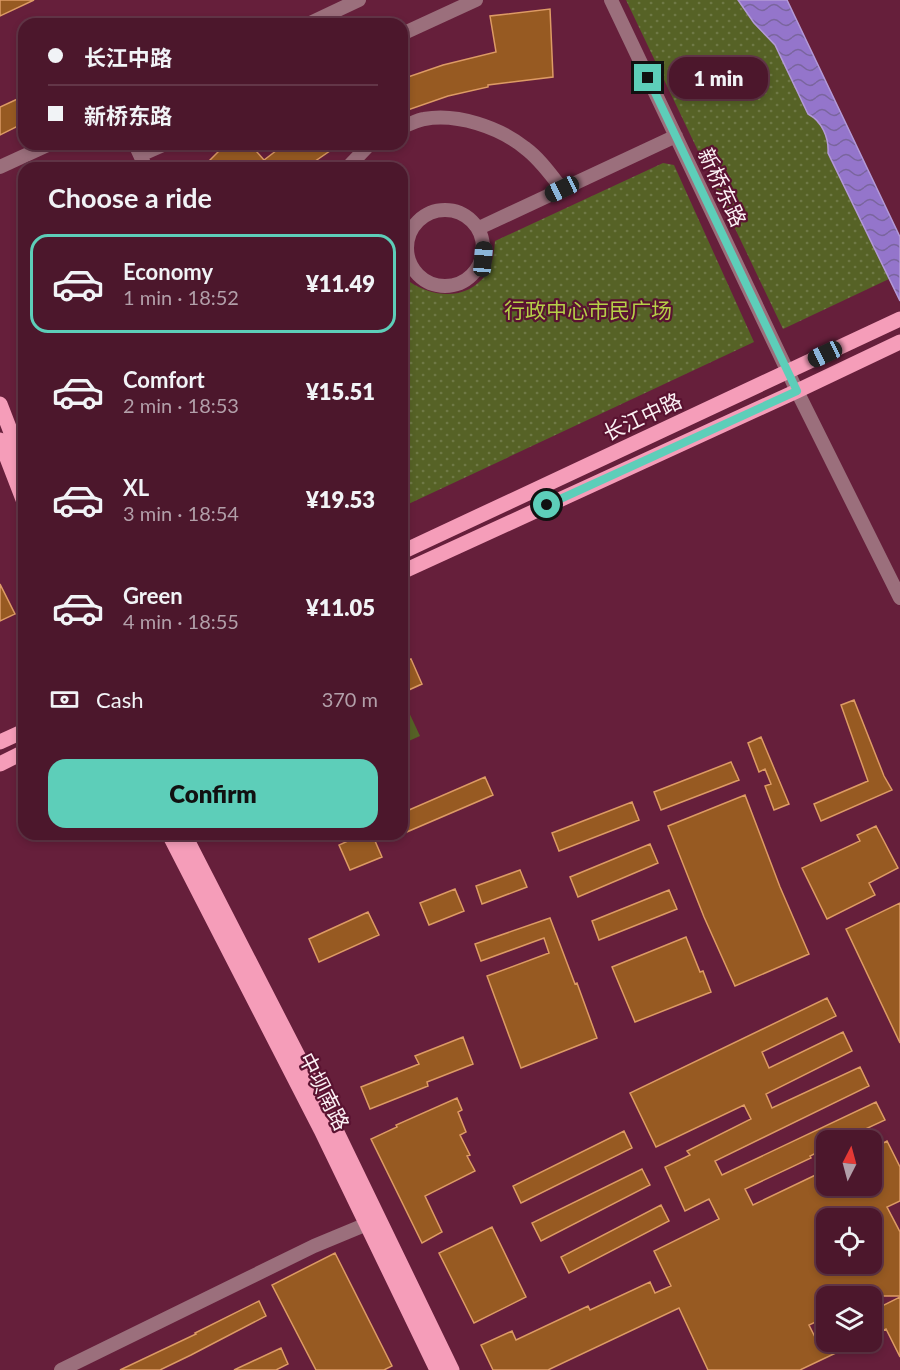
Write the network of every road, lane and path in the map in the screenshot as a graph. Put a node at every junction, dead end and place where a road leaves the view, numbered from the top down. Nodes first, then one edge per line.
1 (359, 0) edge
2 (476, 0) edge
3 (611, 0) edge
4 (321, 18) edge
5 (408, 31) edge
6 (408, 125) edge
7 (676, 136) junction
8 (37, 150) edge
9 (364, 150) edge
10 (353, 162) edge
11 (0, 167) edge
12 (562, 189) junction
13 (479, 228) junction
14 (408, 240) edge
15 (408, 266) edge
16 (900, 319) edge
17 (900, 342) edge
18 (787, 371) junction
19 (797, 391) junction
20 (0, 404) edge
21 (0, 440) edge
22 (18, 450) edge
23 (18, 486) edge
24 (408, 549) edge
25 (408, 569) edge
26 (900, 598) edge
27 (18, 733) edge
28 (0, 742) edge
29 (18, 755) edge
30 (0, 764) edge
31 (173, 840) edge
32 (187, 840) edge
33 (367, 1224) junction
34 (61, 1370) edge
35 (437, 1370) edge
36 (452, 1370) edge

1 - 4 street
2 - 5 street
3 - 7 street, 新桥东路
6 - 12 street
7 - 12 street
7 - 18 street, 新桥东路
8 - 11 street
9 - 10 street
12 - 13 street
13 - 14 street
13 - 15 street
16 - 18 main road, 长江中路
17 - 19 main road, 长江中路
18 - 19 street, 新桥东路
18 - 24 main road, 长江中路
19 - 25 main road, 长江中路
19 - 26 street, 新桥东路
20 - 22 main road
21 - 23 main road
27 - 28 main road
29 - 30 main road
31 - 33 main road, 中坝南路
32 - 36 main road, 中坝南路
33 - 34 street
33 - 35 main road, 中坝南路

